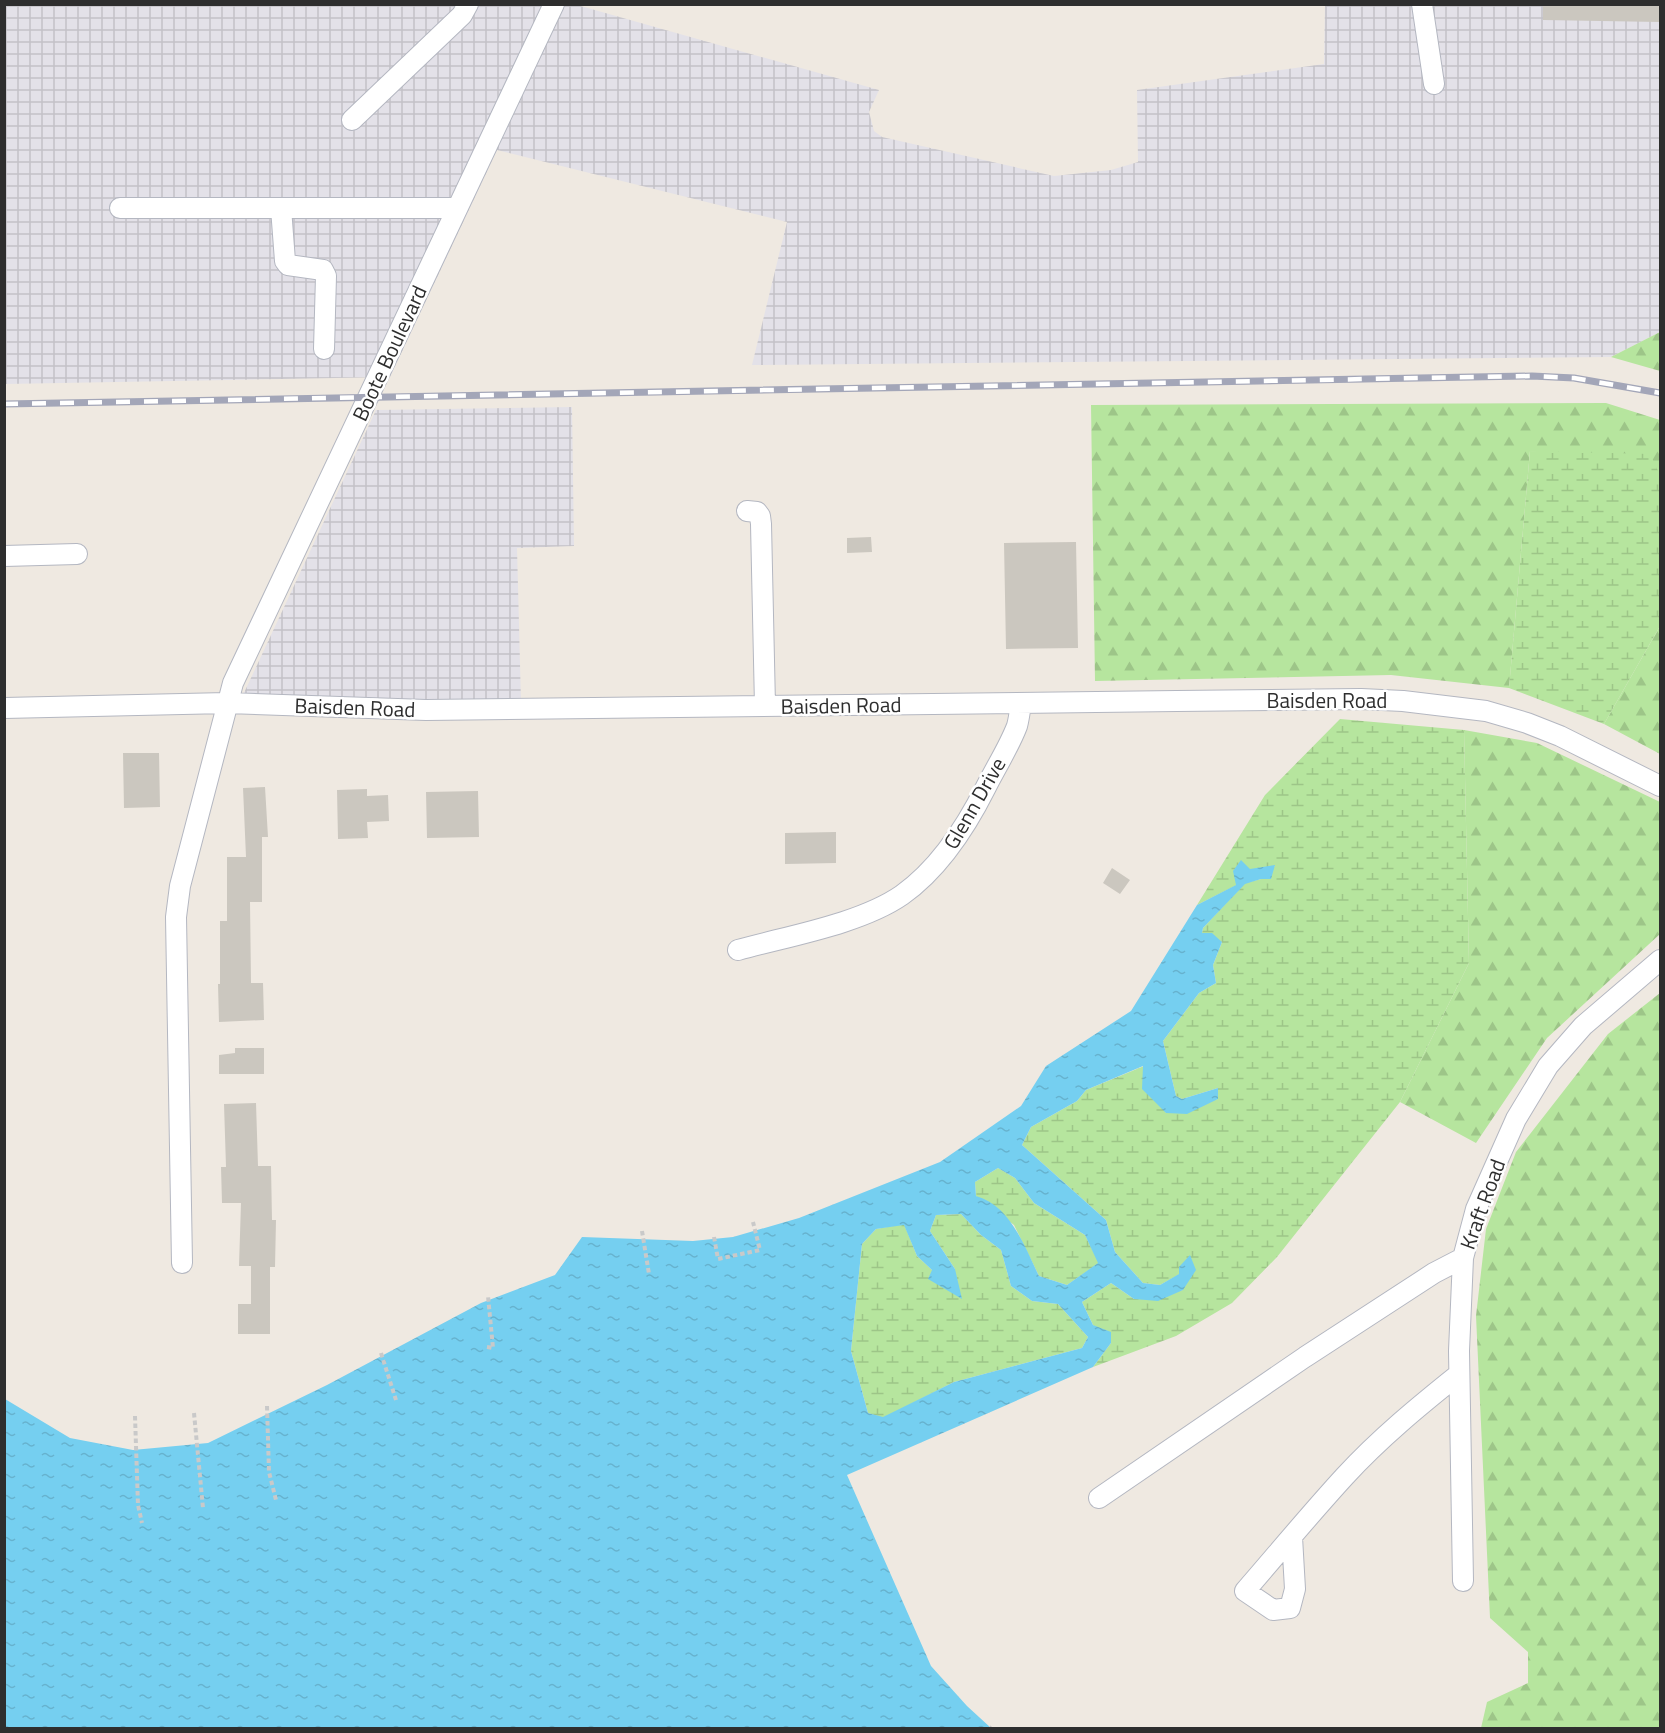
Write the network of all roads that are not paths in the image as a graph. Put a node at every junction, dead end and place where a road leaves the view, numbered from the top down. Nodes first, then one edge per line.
1 (468, 4) edge
2 (555, 4) edge
3 (1422, 4) edge
4 (1434, 84) dead end
5 (352, 120) dead end
6 (120, 208) dead end
7 (281, 208) junction
8 (457, 208) junction
9 (324, 349) dead end
10 (747, 511) dead end
11 (77, 555) dead end
12 (4, 556) edge
13 (227, 703) junction
14 (1021, 703) junction
15 (765, 706) junction
16 (4, 708) edge
17 (1660, 786) edge
18 (738, 950) dead end
19 (1660, 960) edge
20 (1463, 1258) junction
21 (182, 1263) dead end
22 (1459, 1374) junction
23 (1099, 1498) dead end
24 (1292, 1537) dead end
25 (1463, 1581) dead end

1 - 5 street
2 - 8 street, Boote Boulevard
3 - 4 street
6 - 7 street
7 - 8 street
7 - 9 street
8 - 13 street, Boote Boulevard
10 - 15 street
11 - 12 street
13 - 15 street, Baisden Road
13 - 16 street, Baisden Road
13 - 21 street, Boote Boulevard
14 - 15 street, Baisden Road
14 - 17 street, Baisden Road
14 - 18 street, Glenn Drive
19 - 20 street, Kraft Road
20 - 22 street, Kraft Road
20 - 23 street
22 - 24 street
22 - 25 street, Kraft Road

